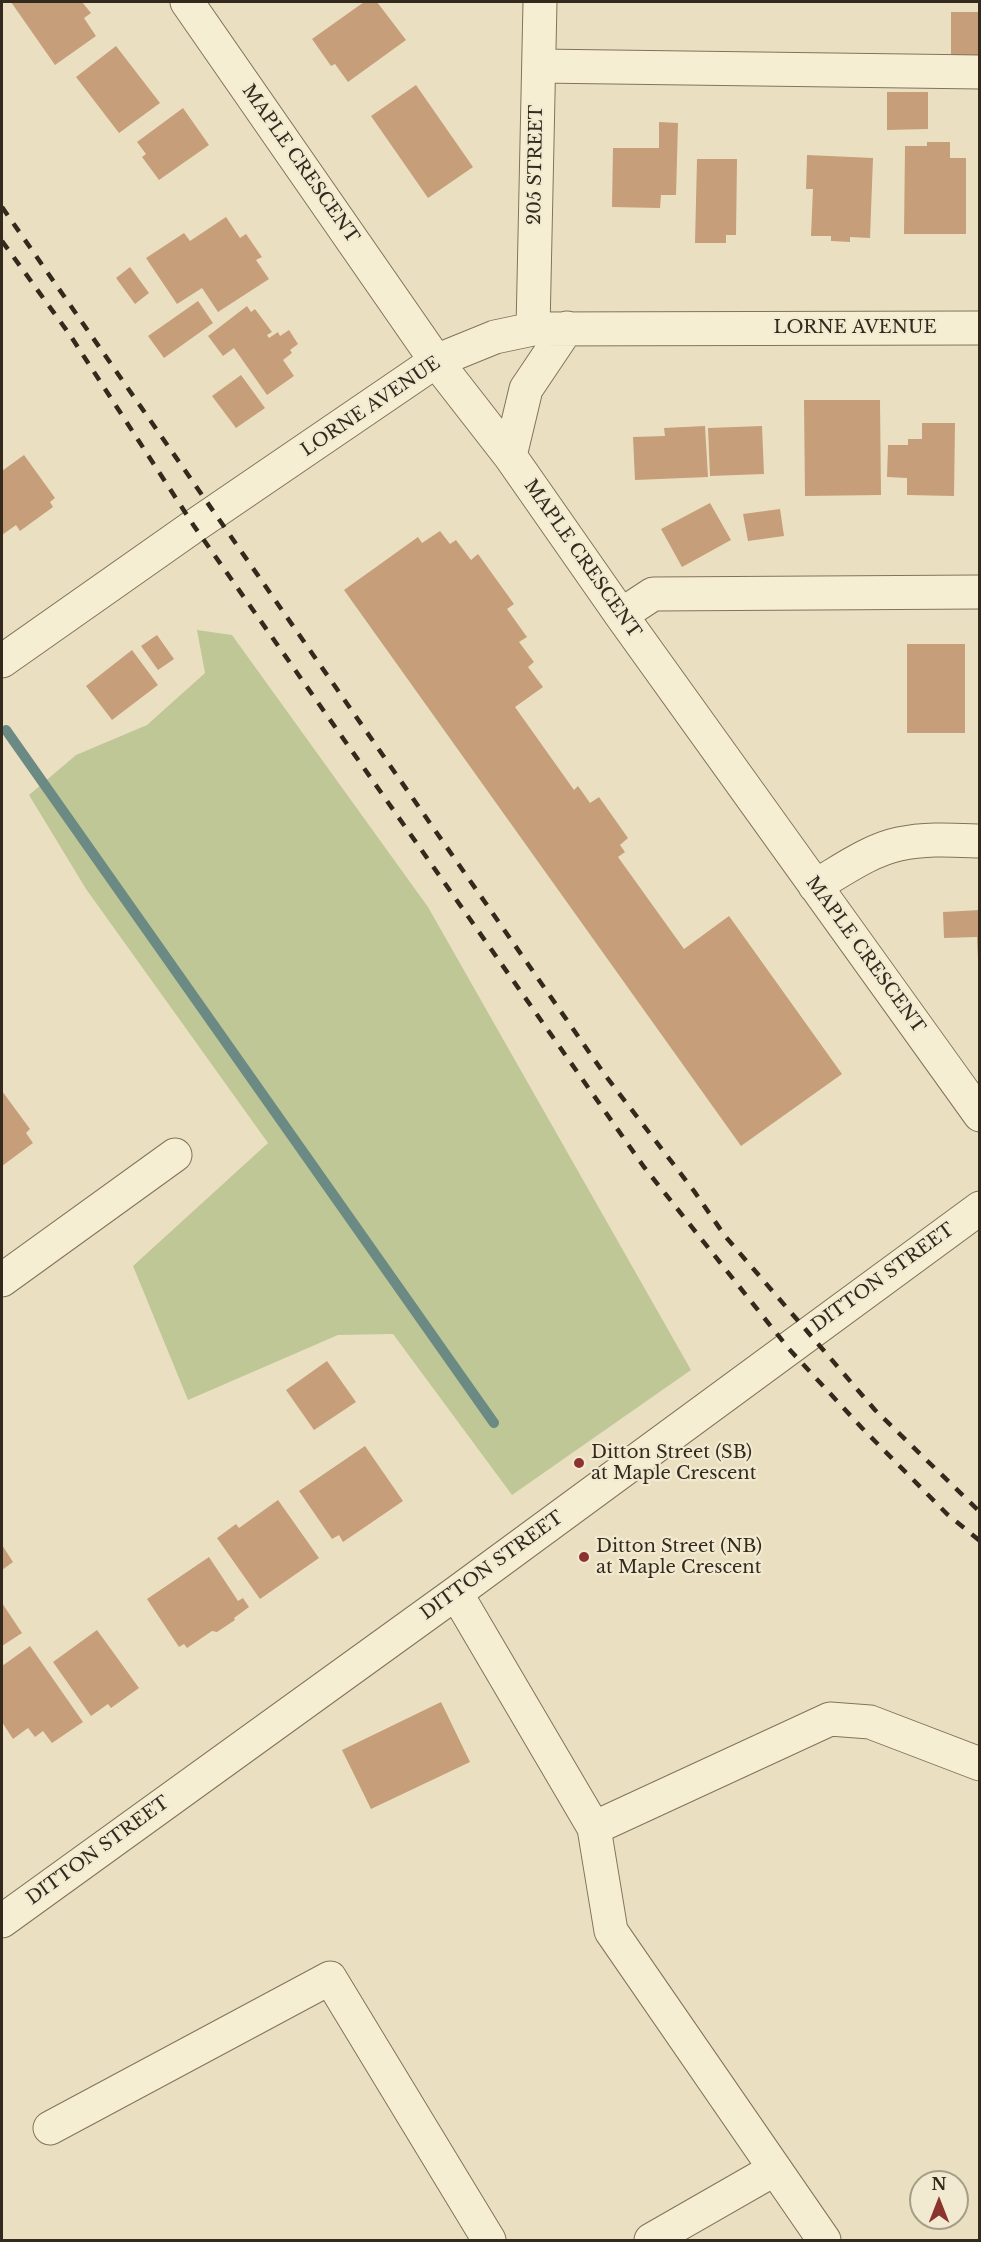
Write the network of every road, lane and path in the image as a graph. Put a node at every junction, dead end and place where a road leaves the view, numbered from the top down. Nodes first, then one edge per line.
1 (187, 2) edge
2 (540, 2) edge
3 (539, 66) junction
4 (980, 72) edge
5 (567, 328) junction
6 (980, 328) edge
7 (533, 329) junction
8 (436, 361) junction
9 (510, 456) junction
10 (980, 592) edge
11 (621, 615) junction
12 (2, 661) edge
13 (980, 841) edge
14 (815, 886) junction
15 (980, 1115) edge
16 (175, 1155) dead end
17 (980, 1208) edge
18 (2, 1280) edge
19 (456, 1593) junction
20 (980, 1764) edge
21 (594, 1827) junction
22 (2, 1921) edge
23 (50, 2128) dead end
24 (775, 2169) junction
25 (489, 2241) edge
26 (651, 2241) edge
27 (824, 2241) edge

1 - 8 street, MAPLE CRESCENT
2 - 3 street, 205 STREET
3 - 4 street
3 - 7 street, 205 STREET
5 - 6 street, LORNE AVENUE
5 - 7 street, LORNE AVENUE
5 - 9 street
7 - 8 street, LORNE AVENUE
8 - 9 street, MAPLE CRESCENT
8 - 12 street, LORNE AVENUE
9 - 11 street, MAPLE CRESCENT
10 - 11 street
11 - 14 street, MAPLE CRESCENT
13 - 14 street
14 - 15 street, MAPLE CRESCENT
16 - 18 street
17 - 19 street, DITTON STREET
19 - 21 street
19 - 22 street, DITTON STREET
20 - 21 street
21 - 24 street
23 - 25 street
24 - 26 street
24 - 27 street

